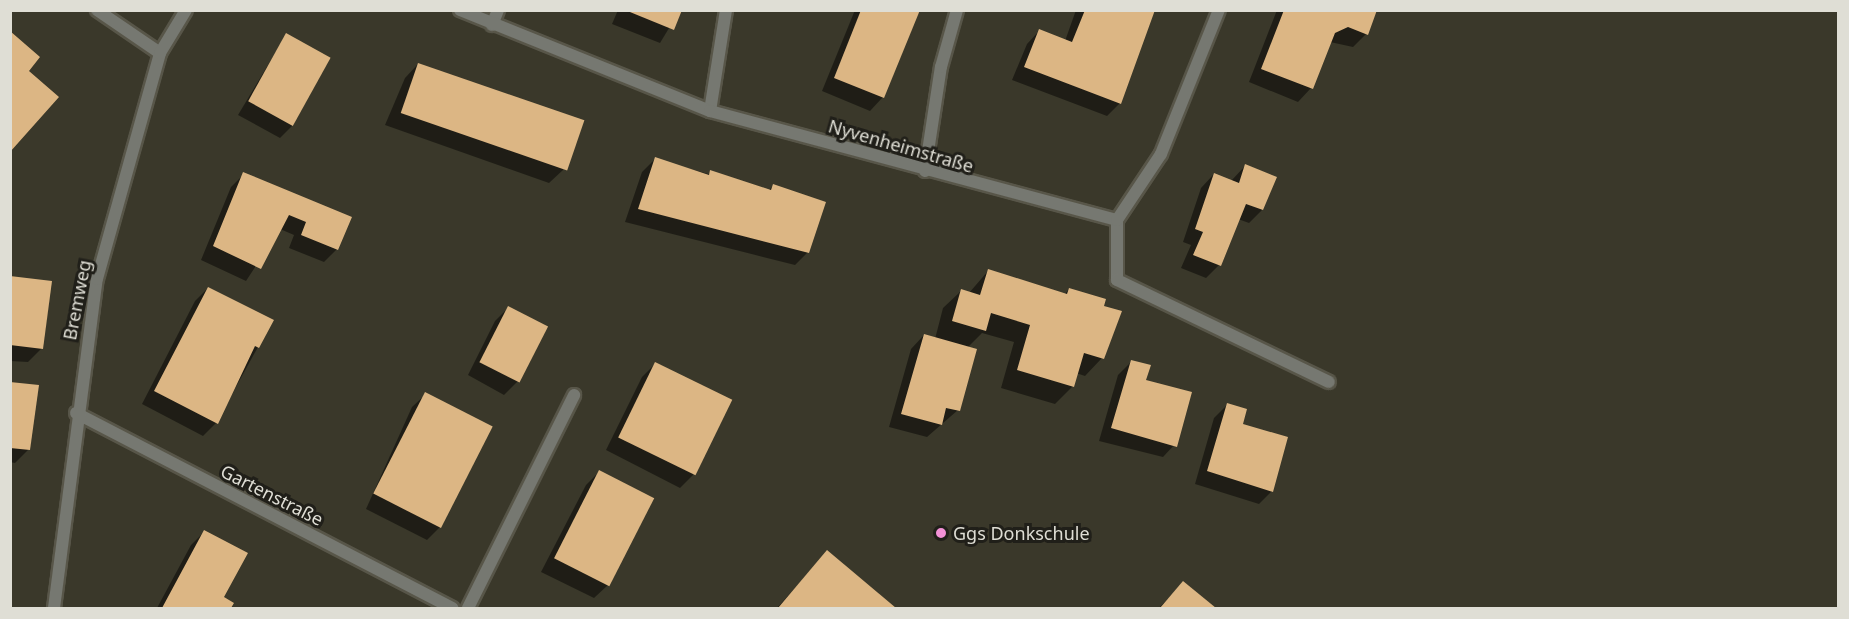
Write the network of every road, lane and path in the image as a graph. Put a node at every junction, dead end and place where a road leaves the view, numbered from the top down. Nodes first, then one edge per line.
1 (97, 10) edge
2 (186, 10) edge
3 (460, 10) edge
4 (498, 10) edge
5 (726, 10) edge
6 (957, 10) edge
7 (1219, 10) edge
8 (492, 25) junction
9 (160, 53) junction
10 (710, 111) junction
11 (926, 171) junction
12 (1118, 220) junction
13 (1329, 382) dead end
14 (574, 395) dead end
15 (76, 413) junction
16 (54, 609) edge
17 (452, 609) edge
18 (468, 609) edge

1 - 9 street
2 - 9 street, Bremweg
3 - 8 street, Nyvenheimstraße
4 - 8 street
5 - 10 street
6 - 11 street
7 - 12 street
8 - 10 street, Nyvenheimstraße
9 - 15 street, Bremweg
10 - 11 street, Nyvenheimstraße
11 - 12 street, Nyvenheimstraße
12 - 13 street
14 - 18 street
15 - 16 street, Bremweg
15 - 17 street, Gartenstraße

